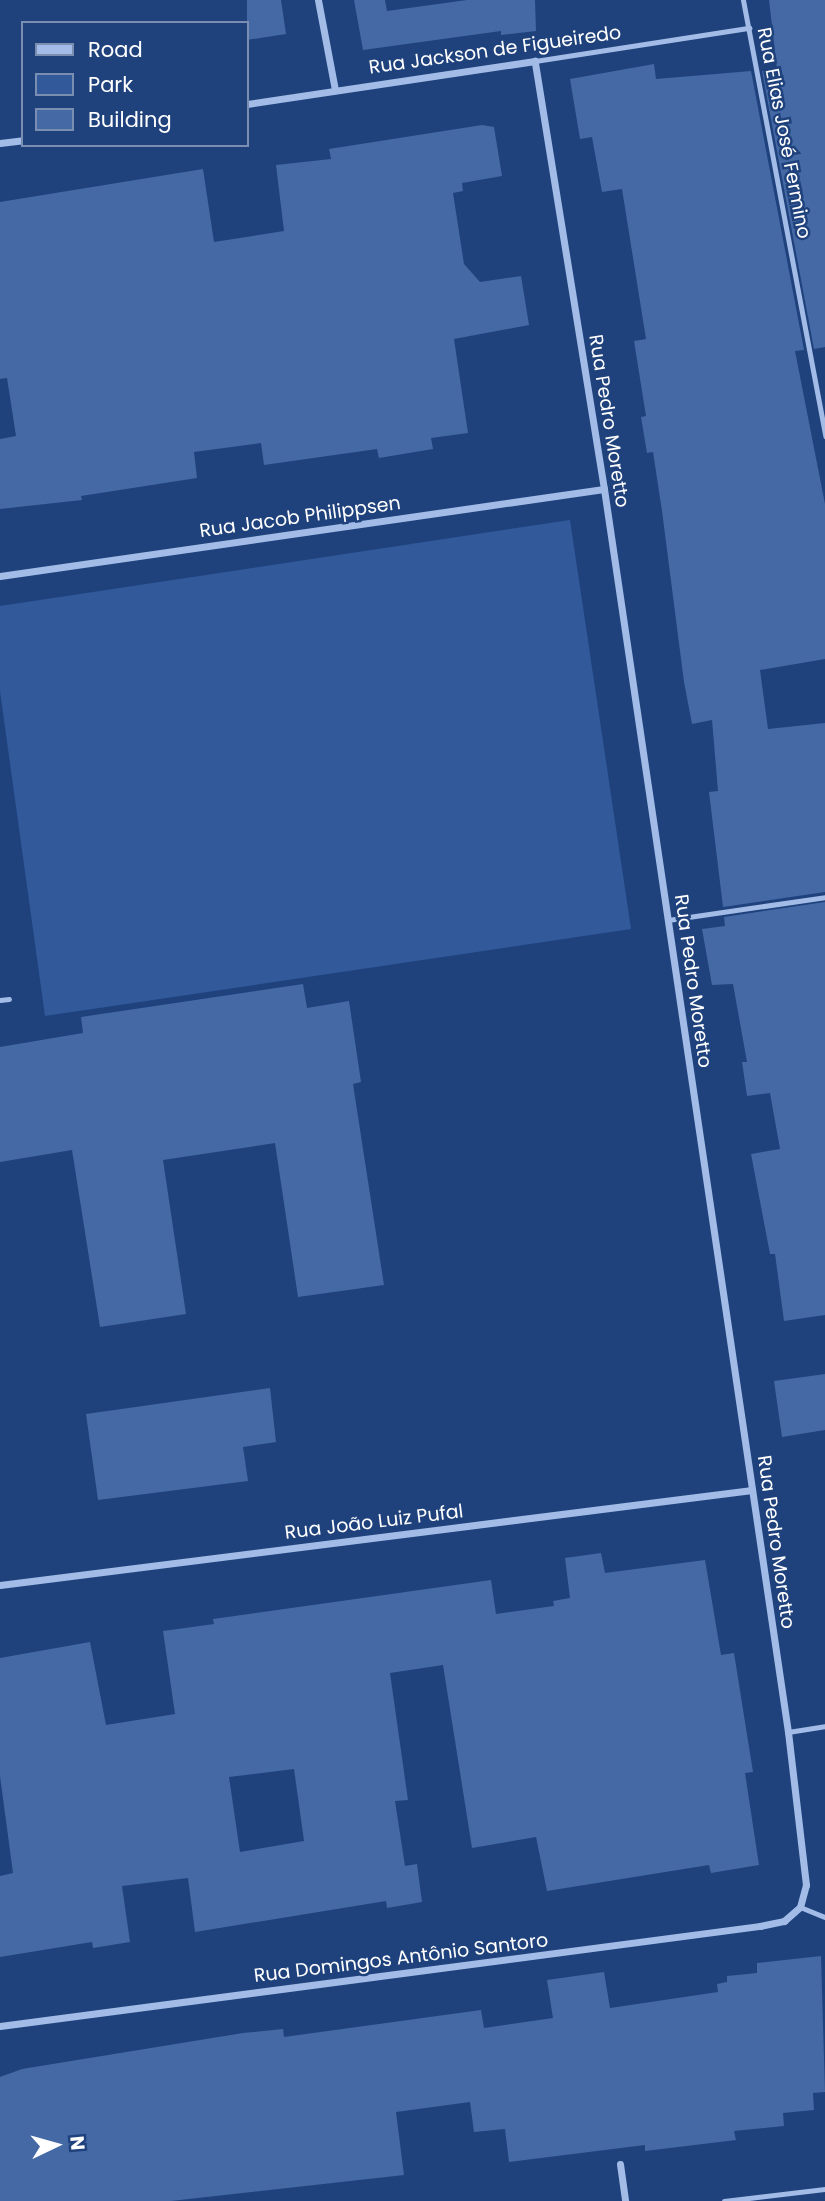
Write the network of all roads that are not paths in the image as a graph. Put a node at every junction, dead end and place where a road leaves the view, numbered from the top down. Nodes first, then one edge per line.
1 (318, 0) edge
2 (744, 0) edge
3 (748, 28) junction
4 (535, 61) junction
5 (335, 90) junction
6 (248, 104) edge
7 (21, 140) edge
8 (0, 143) edge
9 (825, 436) edge
10 (604, 489) junction
11 (0, 576) edge
12 (825, 897) edge
13 (668, 920) junction
14 (9, 999) dead end
15 (0, 1000) edge
16 (752, 1490) junction
17 (0, 1585) edge
18 (825, 1726) edge
19 (788, 1731) junction
20 (800, 1907) junction
21 (825, 1917) edge
22 (0, 2026) edge
23 (620, 2164) dead end
24 (825, 2189) edge
25 (625, 2201) edge
26 (724, 2201) edge

1 - 5 street
2 - 3 lane, Rua Elias José Fermino
3 - 4 lane, Rua Jackson de Figueiredo
3 - 9 lane, Rua Elias José Fermino
4 - 5 street, Rua Jackson de Figueiredo
4 - 10 street, Rua Pedro Moretto
5 - 6 street, Rua Jackson de Figueiredo
7 - 8 street
10 - 11 street, Rua Jacob Philippsen
10 - 13 street, Rua Pedro Moretto
12 - 13 lane
13 - 16 street, Rua Pedro Moretto
14 - 15 lane
16 - 17 street, Rua João Luiz Pufal
16 - 19 street, Rua Pedro Moretto
18 - 19 lane
19 - 20 street, Rua Pedro Moretto
20 - 21 lane
20 - 22 street, Rua Domingos Antônio Santoro
23 - 25 street
24 - 26 lane

